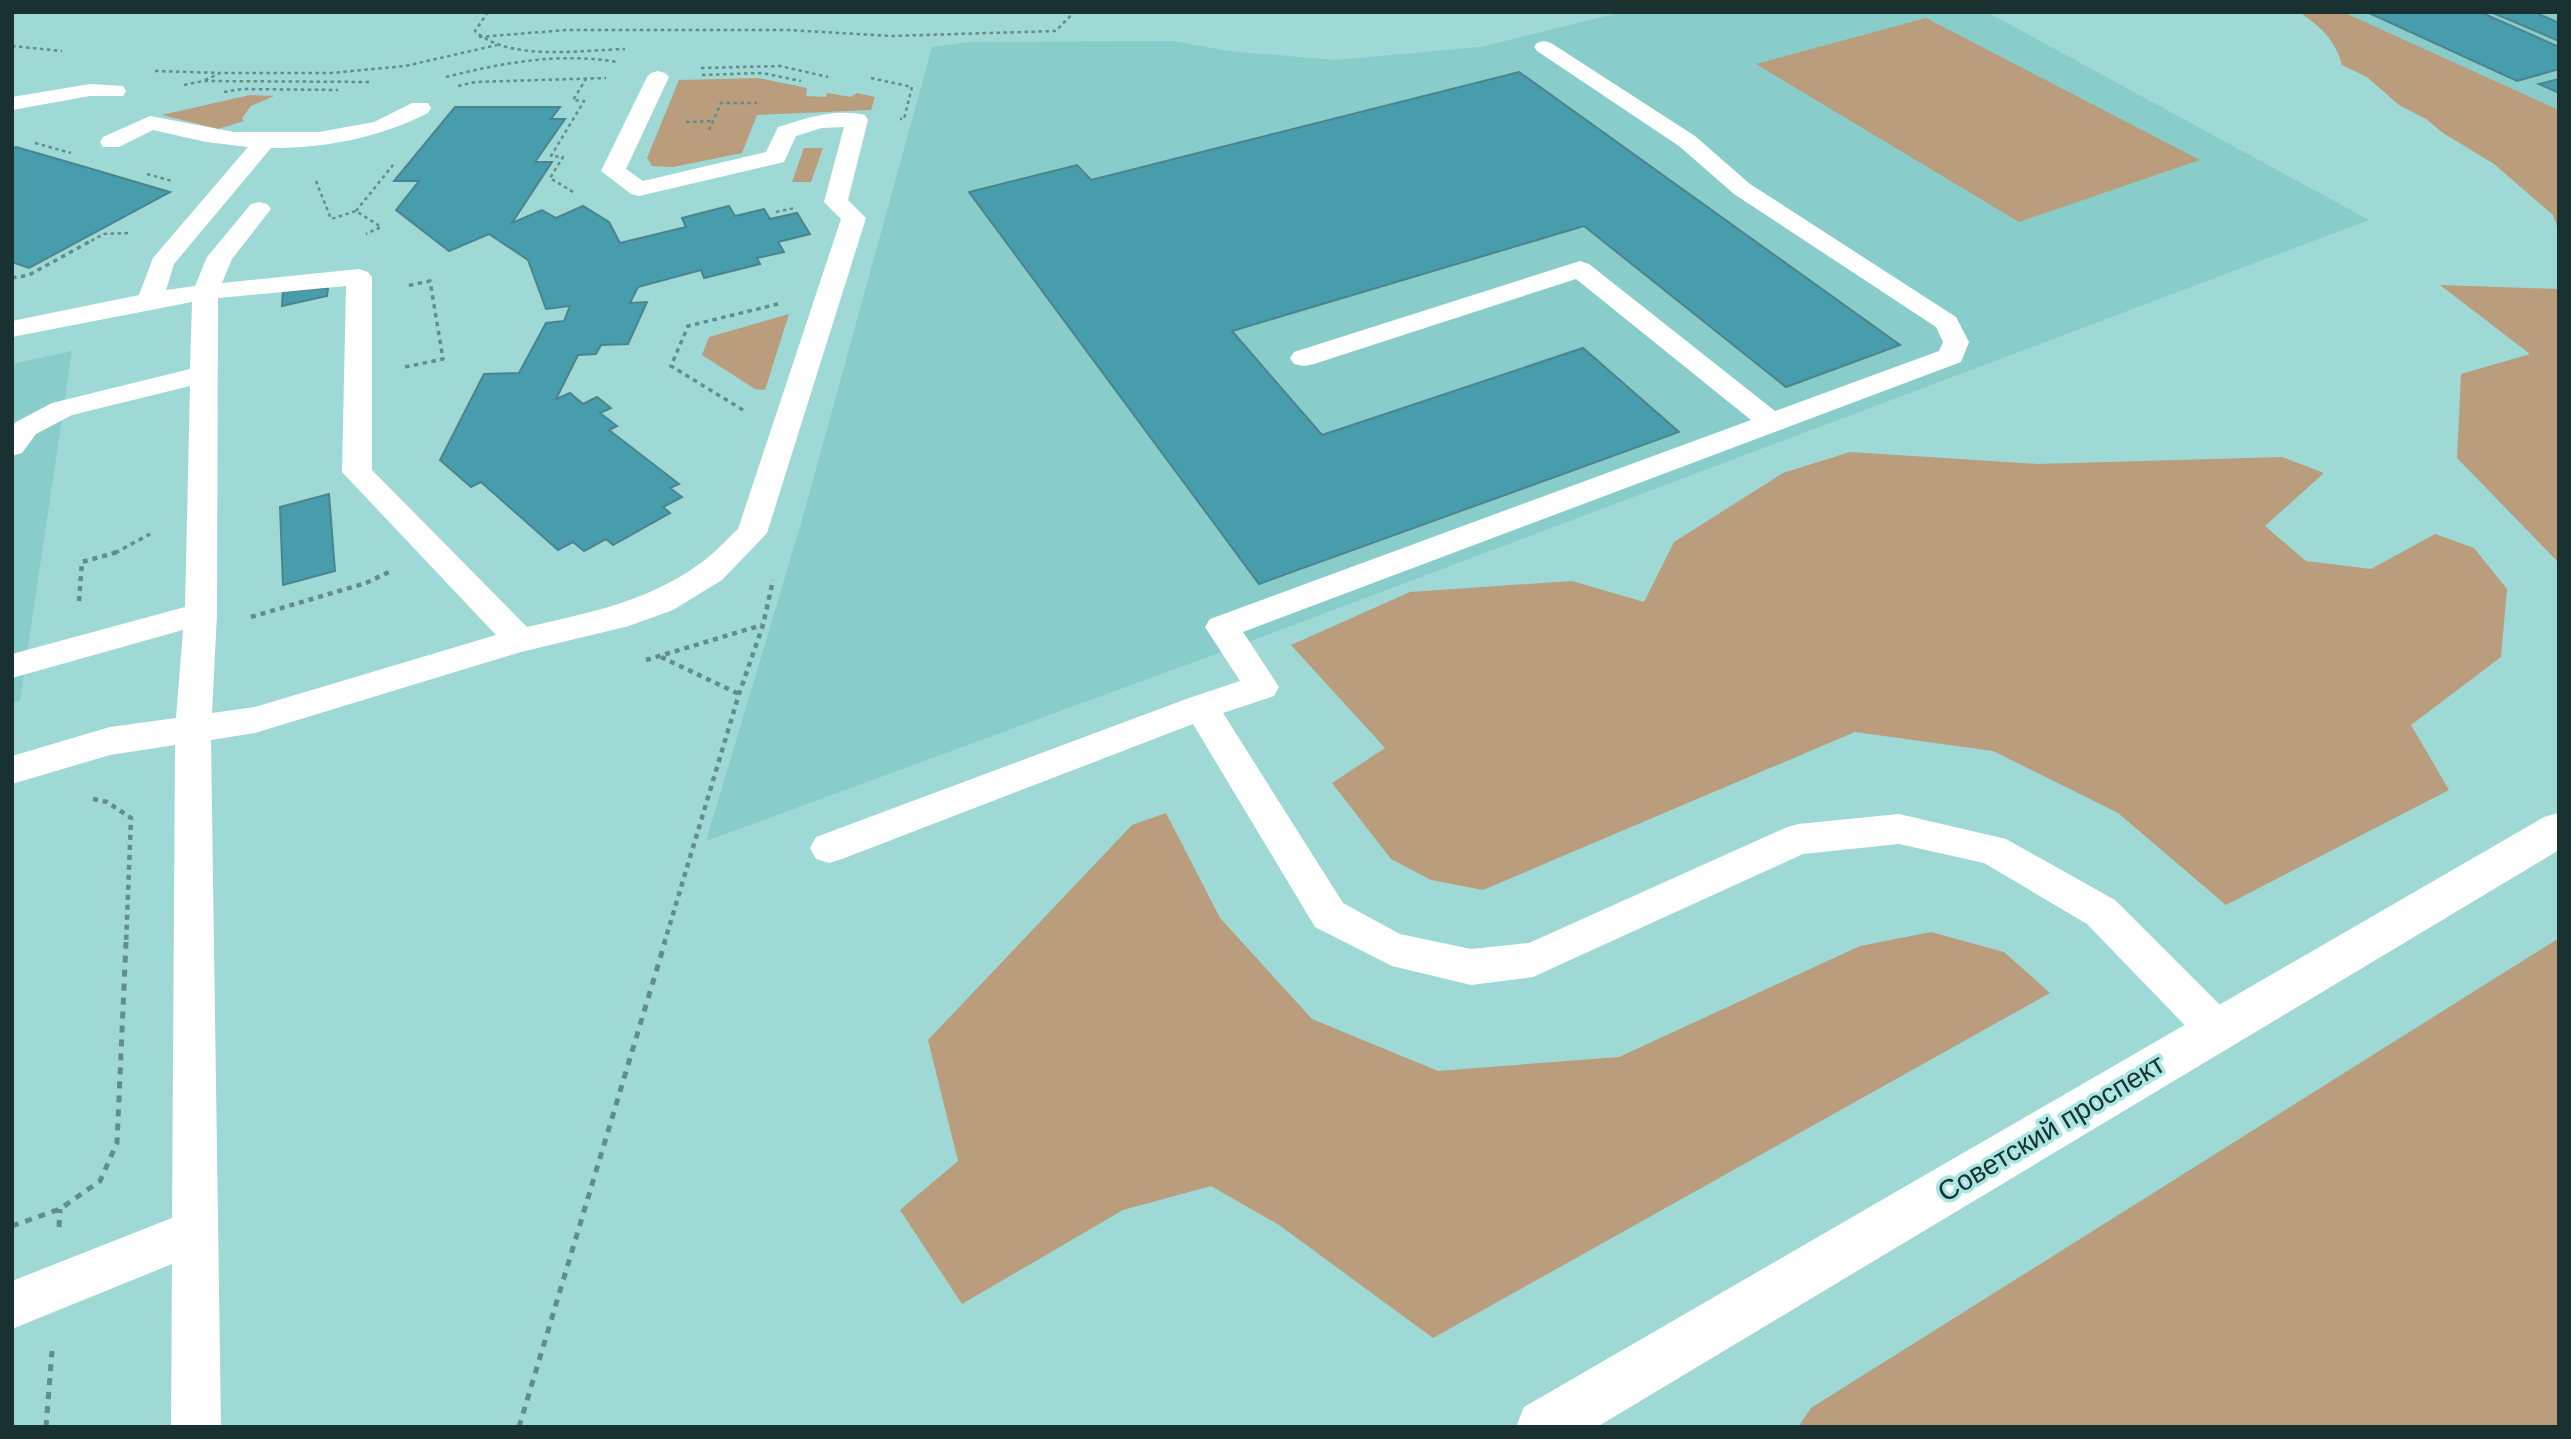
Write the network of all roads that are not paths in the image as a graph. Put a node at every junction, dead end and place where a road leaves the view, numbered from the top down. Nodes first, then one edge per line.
1 (1544, 47) dead end
2 (658, 77) dead end
3 (115, 91) dead end
4 (12, 104) edge
5 (420, 108) dead end
6 (111, 142) dead end
7 (264, 142) junction
8 (259, 208) dead end
9 (205, 292) junction
10 (150, 300) junction
11 (12, 329) edge
12 (1304, 358) dead end
13 (205, 374) junction
14 (1772, 423) junction
15 (13, 450) edge
16 (201, 614) junction
17 (520, 640) junction
18 (12, 666) edge
19 (1201, 707) junction
20 (193, 730) junction
21 (12, 771) edge
22 (2559, 829) edge
23 (829, 848) dead end
24 (2217, 1030) junction
25 (194, 1232) junction
26 (12, 1305) edge
27 (1558, 1423) edge
28 (196, 1427) edge

1 - 14 lane
2 - 17 lane
3 - 4 lane
5 - 7 lane
6 - 7 lane
7 - 10 lane
8 - 9 lane
9 - 10 lane
9 - 13 lane
9 - 17 lane
10 - 11 lane
12 - 14 lane
13 - 15 lane
13 - 16 lane
14 - 19 lane
16 - 18 lane
16 - 20 lane
17 - 20 lane
19 - 23 lane
19 - 24 lane
20 - 21 lane
20 - 25 lane
22 - 24 main road, Советский проспект
24 - 27 main road, Советский проспект
25 - 26 lane
25 - 28 lane

